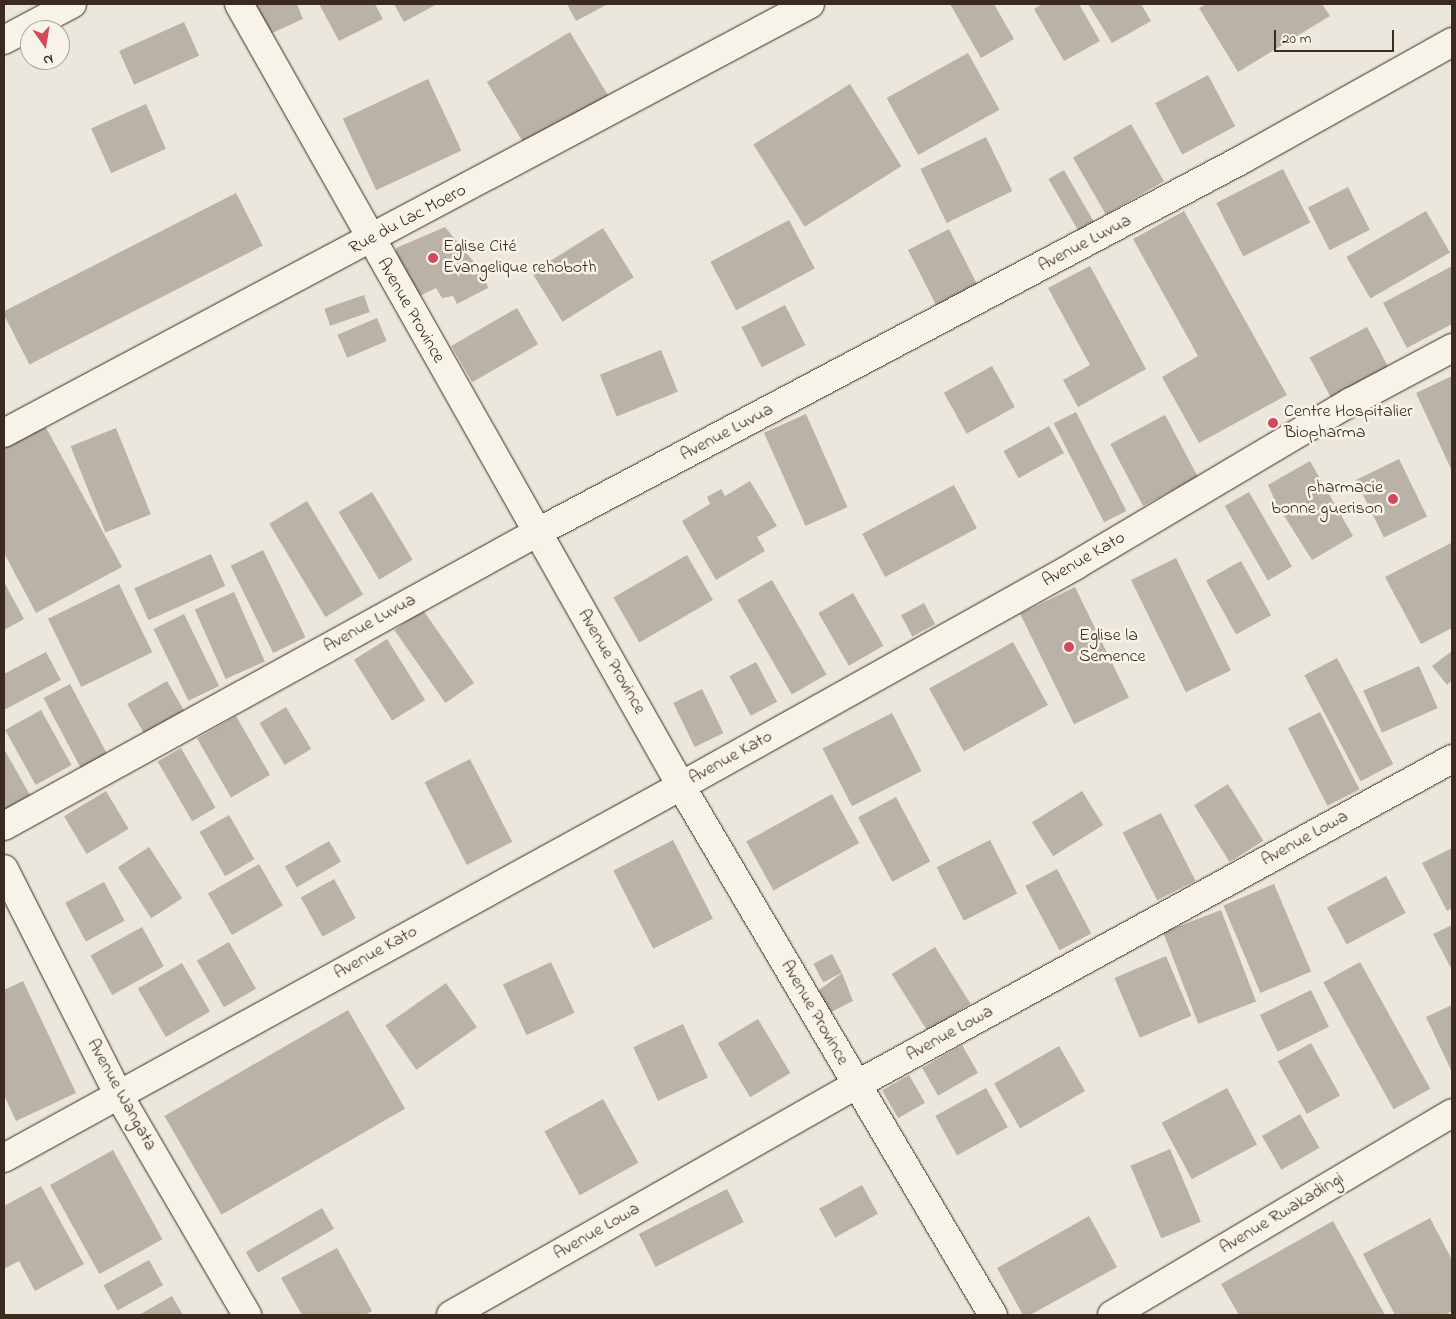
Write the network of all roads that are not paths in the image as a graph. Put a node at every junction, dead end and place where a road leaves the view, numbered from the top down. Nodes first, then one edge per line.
1 (72, 4) edge
2 (239, 4) edge
3 (810, 4) edge
4 (4, 40) edge
5 (1452, 42) edge
6 (370, 240) junction
7 (1452, 348) edge
8 (4, 433) edge
9 (538, 532) junction
10 (1452, 759) edge
11 (682, 786) junction
12 (4, 826) edge
13 (4, 869) edge
14 (856, 1085) junction
15 (118, 1094) junction
16 (1452, 1113) edge
17 (4, 1158) edge
18 (247, 1315) edge
19 (451, 1315) edge
20 (993, 1315) edge
21 (1112, 1315) edge

1 - 4 street
2 - 6 street, Avenue Province
3 - 6 street, Rue du Lac Moero
5 - 9 street, Avenue Luvua
6 - 8 street, Rue du Lac Moero
6 - 9 street, Avenue Province
7 - 11 street, Avenue Kato
9 - 11 street, Avenue Province
9 - 12 street, Avenue Luvua
10 - 14 street, Avenue Lowa
11 - 14 street, Avenue Province
11 - 15 street, Avenue Kato
13 - 15 street, Avenue Wangata
14 - 19 street, Avenue Lowa
14 - 20 street, Avenue Province
15 - 17 street, Avenue Kato
15 - 18 street, Avenue Wangata
16 - 21 street, Avenue Rwakadingi

